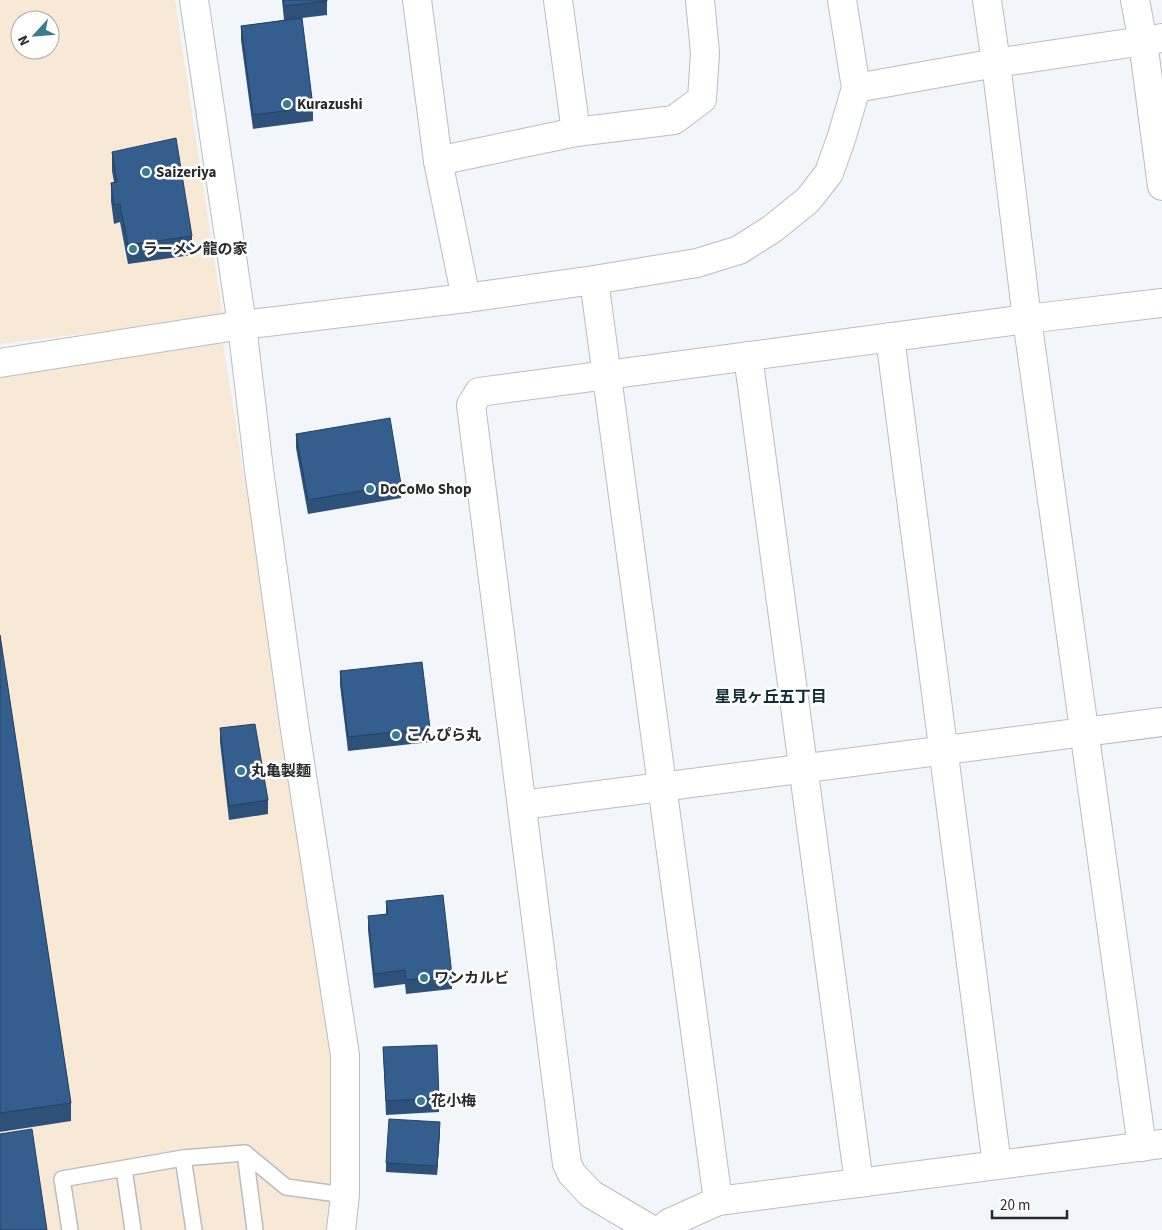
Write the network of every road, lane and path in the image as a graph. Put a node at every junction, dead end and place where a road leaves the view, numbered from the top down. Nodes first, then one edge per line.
1 (194, 0) edge
2 (417, 0) edge
3 (558, 0) edge
4 (700, 0) edge
5 (842, 0) edge
6 (987, 0) edge
7 (1135, 0) edge
8 (1152, 40) edge
9 (996, 63) junction
10 (856, 88) junction
11 (576, 132) junction
12 (438, 162) junction
13 (1162, 186) edge
14 (594, 280) junction
15 (466, 298) junction
16 (1162, 303) edge
17 (1027, 319) junction
18 (242, 326) junction
19 (890, 337) junction
20 (748, 356) junction
21 (0, 363) edge
22 (607, 375) junction
23 (1162, 722) edge
24 (1084, 732) junction
25 (944, 750) junction
26 (803, 768) junction
27 (662, 787) junction
28 (522, 805) junction
29 (1152, 1146) edge
30 (245, 1153) junction
31 (183, 1158) junction
32 (997, 1166) junction
33 (124, 1169) junction
34 (859, 1183) junction
35 (345, 1195) junction
36 (718, 1201) junction
37 (70, 1230) edge
38 (133, 1230) edge
39 (194, 1230) edge
40 (255, 1230) edge
41 (341, 1230) edge
42 (652, 1230) edge
43 (661, 1230) edge

1 - 18 street
2 - 12 street
3 - 11 street
4 - 11 street
5 - 10 street
6 - 9 street
7 - 8 street
8 - 9 street
8 - 13 street
9 - 10 street
9 - 17 street
10 - 14 street
11 - 12 street
12 - 15 street
14 - 15 street
14 - 22 street
15 - 18 street
16 - 17 street
17 - 19 street
17 - 24 street
18 - 21 street
18 - 35 street
19 - 20 street
19 - 25 street
20 - 22 street
20 - 26 street
22 - 27 street
22 - 28 street
23 - 24 street
24 - 25 street
24 - 29 street
25 - 26 street
25 - 32 street
26 - 27 street
26 - 34 street
27 - 28 street
27 - 36 street
28 - 42 street
29 - 32 street
30 - 31 lane
30 - 35 lane
30 - 40 lane
31 - 33 lane
31 - 39 lane
32 - 34 street
33 - 37 lane
33 - 38 lane
34 - 36 street
35 - 41 street
36 - 43 street

